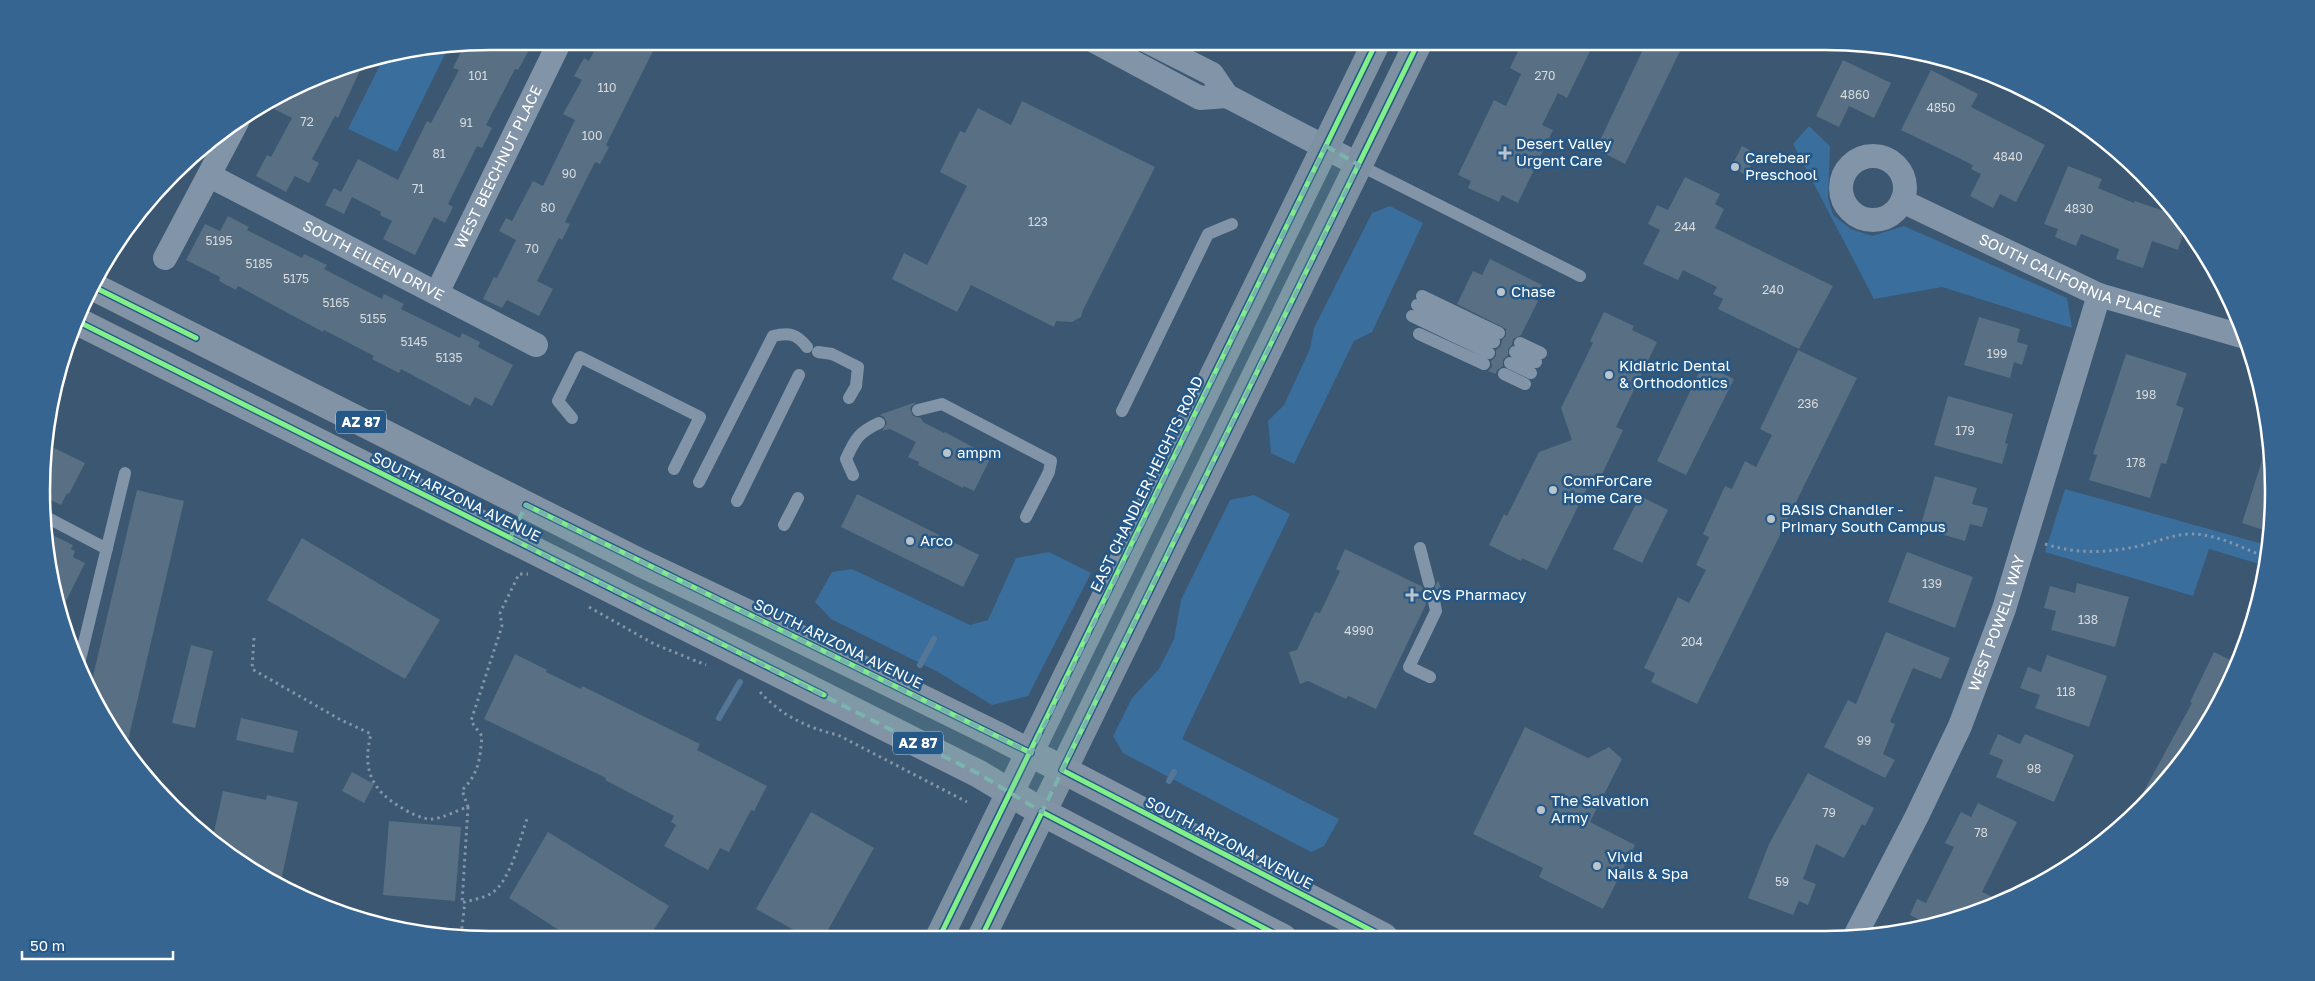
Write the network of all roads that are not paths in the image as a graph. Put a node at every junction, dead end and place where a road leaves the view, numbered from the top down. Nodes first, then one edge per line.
1 (556, 50) edge
2 (1110, 50) edge
3 (1164, 50) edge
4 (1374, 50) edge
5 (1415, 50) edge
6 (1168, 52) junction
7 (1156, 76) junction
8 (1227, 96) junction
9 (231, 135) edge
10 (1326, 146) junction
11 (1359, 165) junction
12 (210, 176) junction
13 (1902, 201) dead end
14 (1232, 224) dead end
15 (1278, 247) junction
16 (165, 258) dead end
17 (1311, 263) junction
18 (1580, 276) dead end
19 (99, 289) edge
20 (437, 293) junction
21 (2099, 295) junction
22 (83, 324) edge
23 (1419, 334) dead end
24 (2236, 335) edge
25 (536, 345) dead end
26 (1492, 348) junction
27 (1533, 368) joint
28 (799, 375) dead end
29 (849, 398) dead end
30 (918, 410) dead end
31 (1122, 410) dead end
32 (572, 418) dead end
33 (879, 423) dead end
34 (674, 469) dead end
35 (125, 473) dead end
36 (853, 475) dead end
37 (699, 482) dead end
38 (798, 498) dead end
39 (737, 501) dead end
40 (526, 505) junction
41 (1026, 517) dead end
42 (51, 520) edge
43 (784, 525) dead end
44 (510, 538) junction
45 (1420, 548) dead end
46 (107, 549) junction
47 (1429, 584) dead end
48 (1434, 601) dead end
49 (82, 653) edge
50 (1430, 677) dead end
51 (1031, 753) junction
52 (1062, 770) junction
53 (1012, 792) junction
54 (1042, 812) junction
55 (1858, 929) edge
56 (942, 931) edge
57 (984, 931) edge
58 (1270, 931) edge
59 (1372, 931) edge

1 - 20 street, WEST BEECHNUT PLACE
2 - 7 street
3 - 6 street
4 - 10 main road, EAST CHANDLER HEIGHTS ROAD
5 - 11 main road
6 - 7 street
6 - 8 street
7 - 8 street
8 - 10 street
9 - 12 street
10 - 11 street
10 - 15 main road, EAST CHANDLER HEIGHTS ROAD
11 - 17 main road
11 - 18 lane
12 - 16 street
12 - 20 street, SOUTH EILEEN DRIVE
13 - 21 street, SOUTH CALIFORNIA PLACE
14 - 31 lane
15 - 17 main road
15 - 51 main road, EAST CHANDLER HEIGHTS ROAD
17 - 52 main road
19 - 40 main road, SOUTH ARIZONA AVENUE / AZ 87
20 - 25 street, SOUTH EILEEN DRIVE
21 - 24 street, SOUTH CALIFORNIA PLACE
21 - 55 street, WEST POWELL WAY
22 - 44 main road, SOUTH ARIZONA AVENUE / AZ 87
23 - 26 lane
26 - 26 lane
27 - 27 lane
28 - 39 lane
29 - 37 lane
30 - 41 lane
32 - 34 lane
33 - 36 lane
35 - 46 lane
38 - 43 lane
40 - 44 main road
40 - 51 main road, SOUTH ARIZONA AVENUE / AZ 87
42 - 46 lane
44 - 53 main road, SOUTH ARIZONA AVENUE / AZ 87
45 - 47 lane
46 - 49 lane
48 - 50 lane
51 - 52 main road, SOUTH ARIZONA AVENUE / AZ 87
51 - 53 main road, EAST CHANDLER HEIGHTS ROAD
52 - 54 main road
52 - 59 main road, SOUTH ARIZONA AVENUE / AZ 87
53 - 54 main road, SOUTH ARIZONA AVENUE / AZ 87
53 - 56 main road, EAST CHANDLER HEIGHTS ROAD
54 - 57 main road
54 - 58 main road, SOUTH ARIZONA AVENUE / AZ 87

